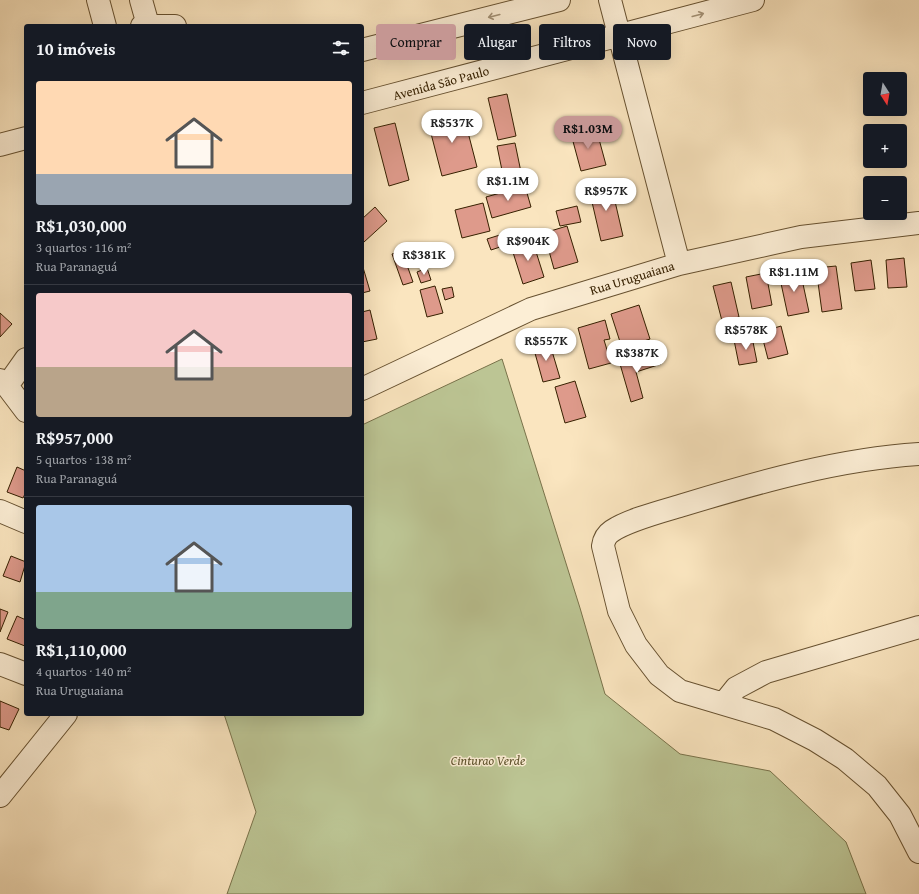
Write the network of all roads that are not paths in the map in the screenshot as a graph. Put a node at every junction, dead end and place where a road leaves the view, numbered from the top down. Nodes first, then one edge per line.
1 (98, 0) edge
2 (141, 0) edge
3 (558, 0) edge
4 (610, 0) edge
5 (753, 0) edge
6 (104, 24) edge
7 (145, 24) edge
8 (616, 24) edge
9 (664, 24) edge
10 (613, 38) edge
11 (364, 49) edge
12 (625, 60) edge
13 (364, 102) edge
14 (24, 139) edge
15 (0, 145) edge
16 (919, 223) edge
17 (679, 264) junction
18 (24, 361) edge
19 (4, 383) edge
20 (364, 388) edge
21 (24, 408) edge
22 (919, 454) edge
23 (0, 511) edge
24 (24, 521) edge
25 (919, 627) edge
26 (0, 664) edge
27 (24, 673) edge
28 (724, 703) junction
29 (64, 716) edge
30 (0, 796) edge
31 (916, 839) edge

1 - 6 street
2 - 7 street
3 -> 11 street
4 - 8 street
9 -> 5 street, Avenida São Paulo
10 - 13 street, Avenida São Paulo
12 - 17 street
14 - 15 street
16 - 17 street, Rua Uruguaiana
17 - 20 street, Rua Uruguaiana
18 - 19 street
19 - 21 street
22 - 28 street
23 - 24 street
25 - 28 street
26 - 27 street
28 - 31 street
29 - 30 street

